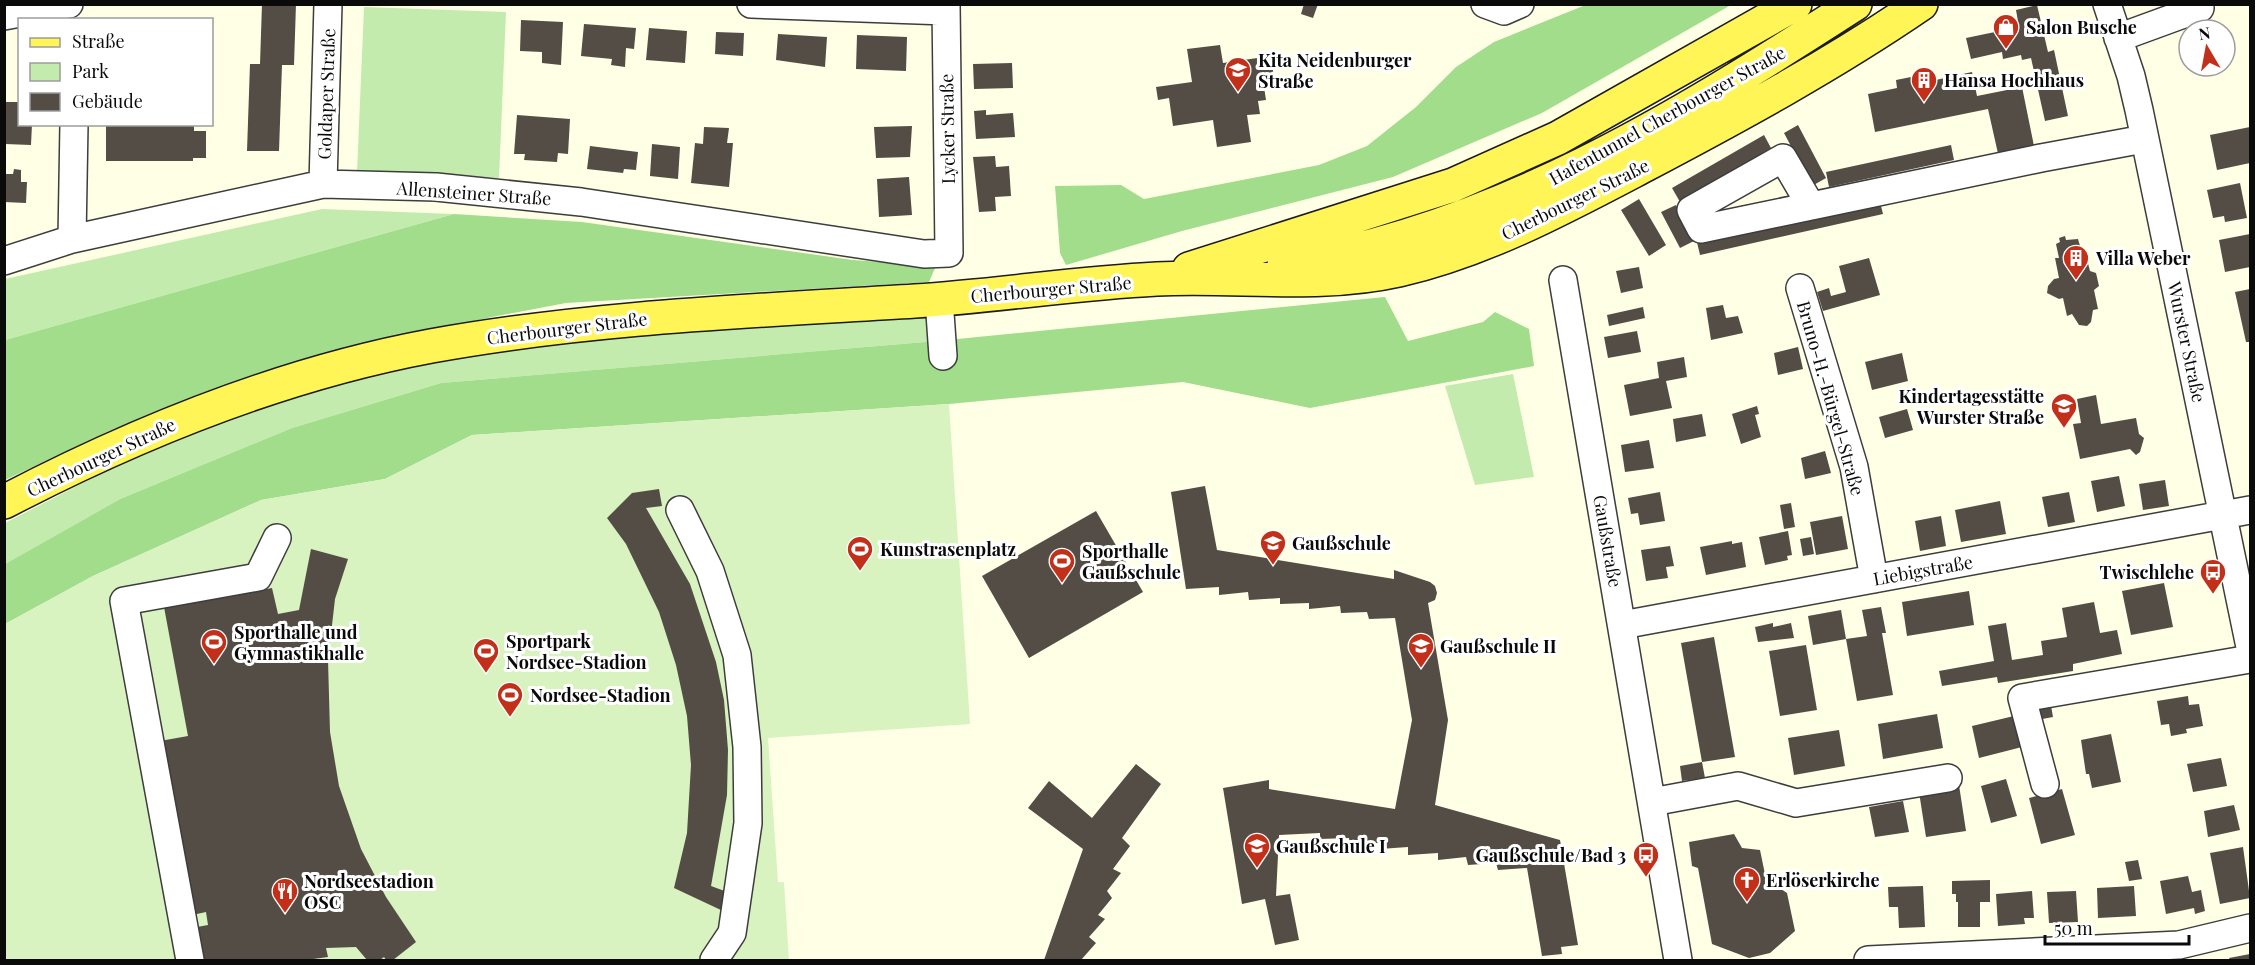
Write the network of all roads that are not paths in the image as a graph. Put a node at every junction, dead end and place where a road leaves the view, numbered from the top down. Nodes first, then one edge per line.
1 (69, 4) edge
2 (328, 4) edge
3 (751, 4) edge
4 (1795, 4) edge
5 (1855, 4) edge
6 (1921, 4) edge
7 (2107, 4) edge
8 (946, 8) edge
9 (2200, 9) dead end
10 (4, 16) edge
11 (2118, 38) junction
12 (74, 126) edge
13 (2144, 139) junction
14 (323, 184) junction
15 (1810, 206) dead end
16 (72, 239) junction
17 (949, 253) joint
18 (4, 261) edge
19 (1158, 279) junction
20 (1563, 280) dead end
21 (1800, 288) dead end
22 (939, 299) junction
23 (943, 356) dead end
24 (4, 502) edge
25 (680, 510) dead end
26 (2250, 510) edge
27 (2223, 516) junction
28 (277, 538) dead end
29 (1874, 579) junction
30 (1622, 625) junction
31 (2250, 647) edge
32 (2250, 659) edge
33 (1948, 778) dead end
34 (2045, 784) dead end
35 (1652, 802) junction
36 (2250, 928) edge
37 (190, 960) edge
38 (714, 960) edge
39 (1678, 960) edge
40 (1868, 960) edge

1 - 10 street
2 - 14 street, Goldaper Straße
3 - 8 street
4 - 19 main road, Cherbourger Straße
5 - 19 main road, Hafentunnel Cherbourger Straße
6 - 19 main road, Cherbourger Straße
7 - 11 street, Wurster Straße
8 - 17 street, Lycker Straße
9 - 11 street
11 - 13 street, Wurster Straße
12 - 16 street
13 - 15 street
13 - 27 street, Wurster Straße
14 - 16 street, Allensteiner Straße
14 - 17 street, Allensteiner Straße
16 - 18 street, Allensteiner Straße
19 - 22 main road, Cherbourger Straße
20 - 30 street, Gaußstraße
21 - 29 street, Bruno-H.-Bürgel-Straße
22 - 23 street
22 - 24 main road, Cherbourger Straße
25 - 38 street
26 - 27 street
27 - 29 street, Liebigstraße
27 - 31 street, Wurster Straße
28 - 37 street
29 - 30 street, Liebigstraße
30 - 35 street, Gaußstraße
32 - 34 street
33 - 35 street
35 - 39 street, Gaußstraße
36 - 40 street

